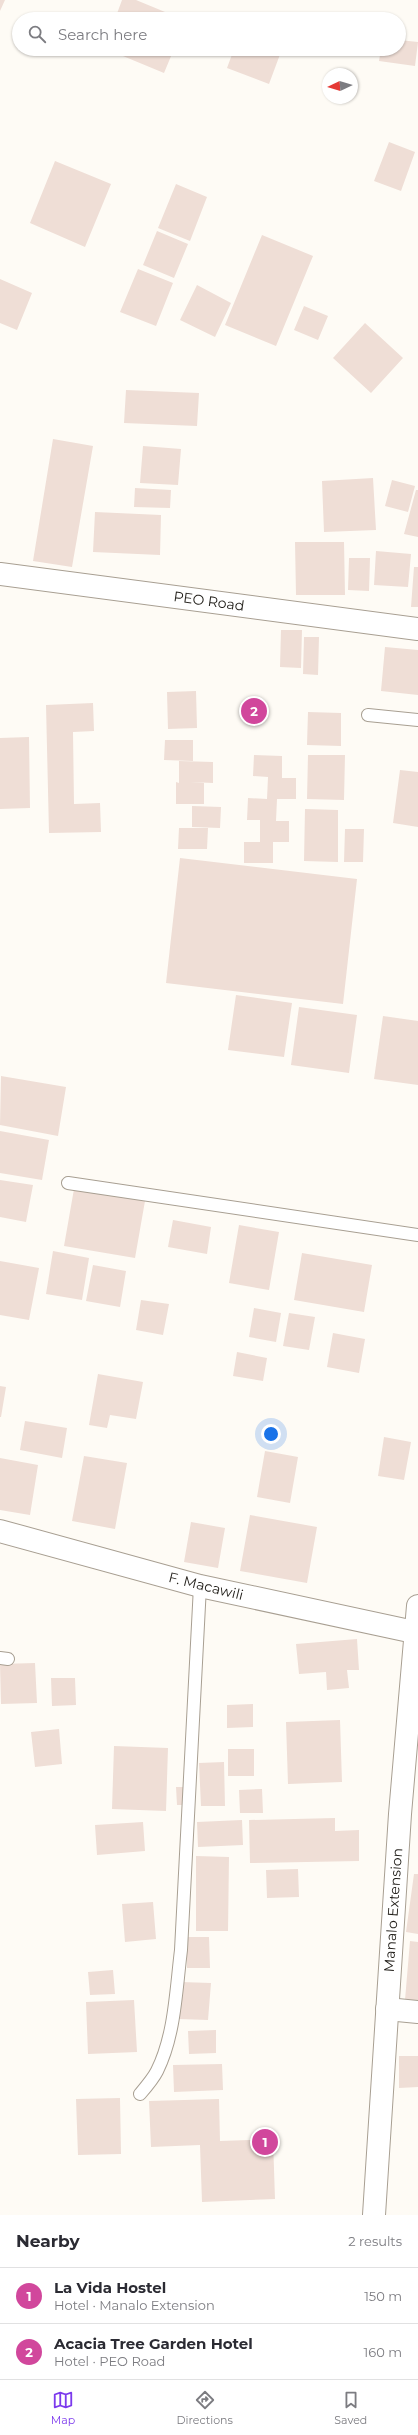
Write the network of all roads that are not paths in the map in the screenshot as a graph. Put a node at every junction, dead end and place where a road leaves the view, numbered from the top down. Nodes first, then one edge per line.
1 (0, 574) edge
2 (418, 629) edge
3 (368, 715) dead end
4 (418, 720) edge
5 (68, 1183) dead end
6 (418, 1235) edge
7 (0, 1531) edge
8 (200, 1586) junction
9 (418, 1606) edge
10 (414, 1632) junction
11 (386, 2009) junction
12 (418, 2012) edge
13 (140, 2094) dead end
14 (374, 2215) edge

1 - 2 street, PEO Road
3 - 4 lane
5 - 6 lane
7 - 8 street, F. Macawili
8 - 10 street, F. Macawili
8 - 13 lane
9 - 10 street, Manalo Extension
10 - 11 street, Manalo Extension
11 - 12 street
11 - 14 street, Manalo Extension

